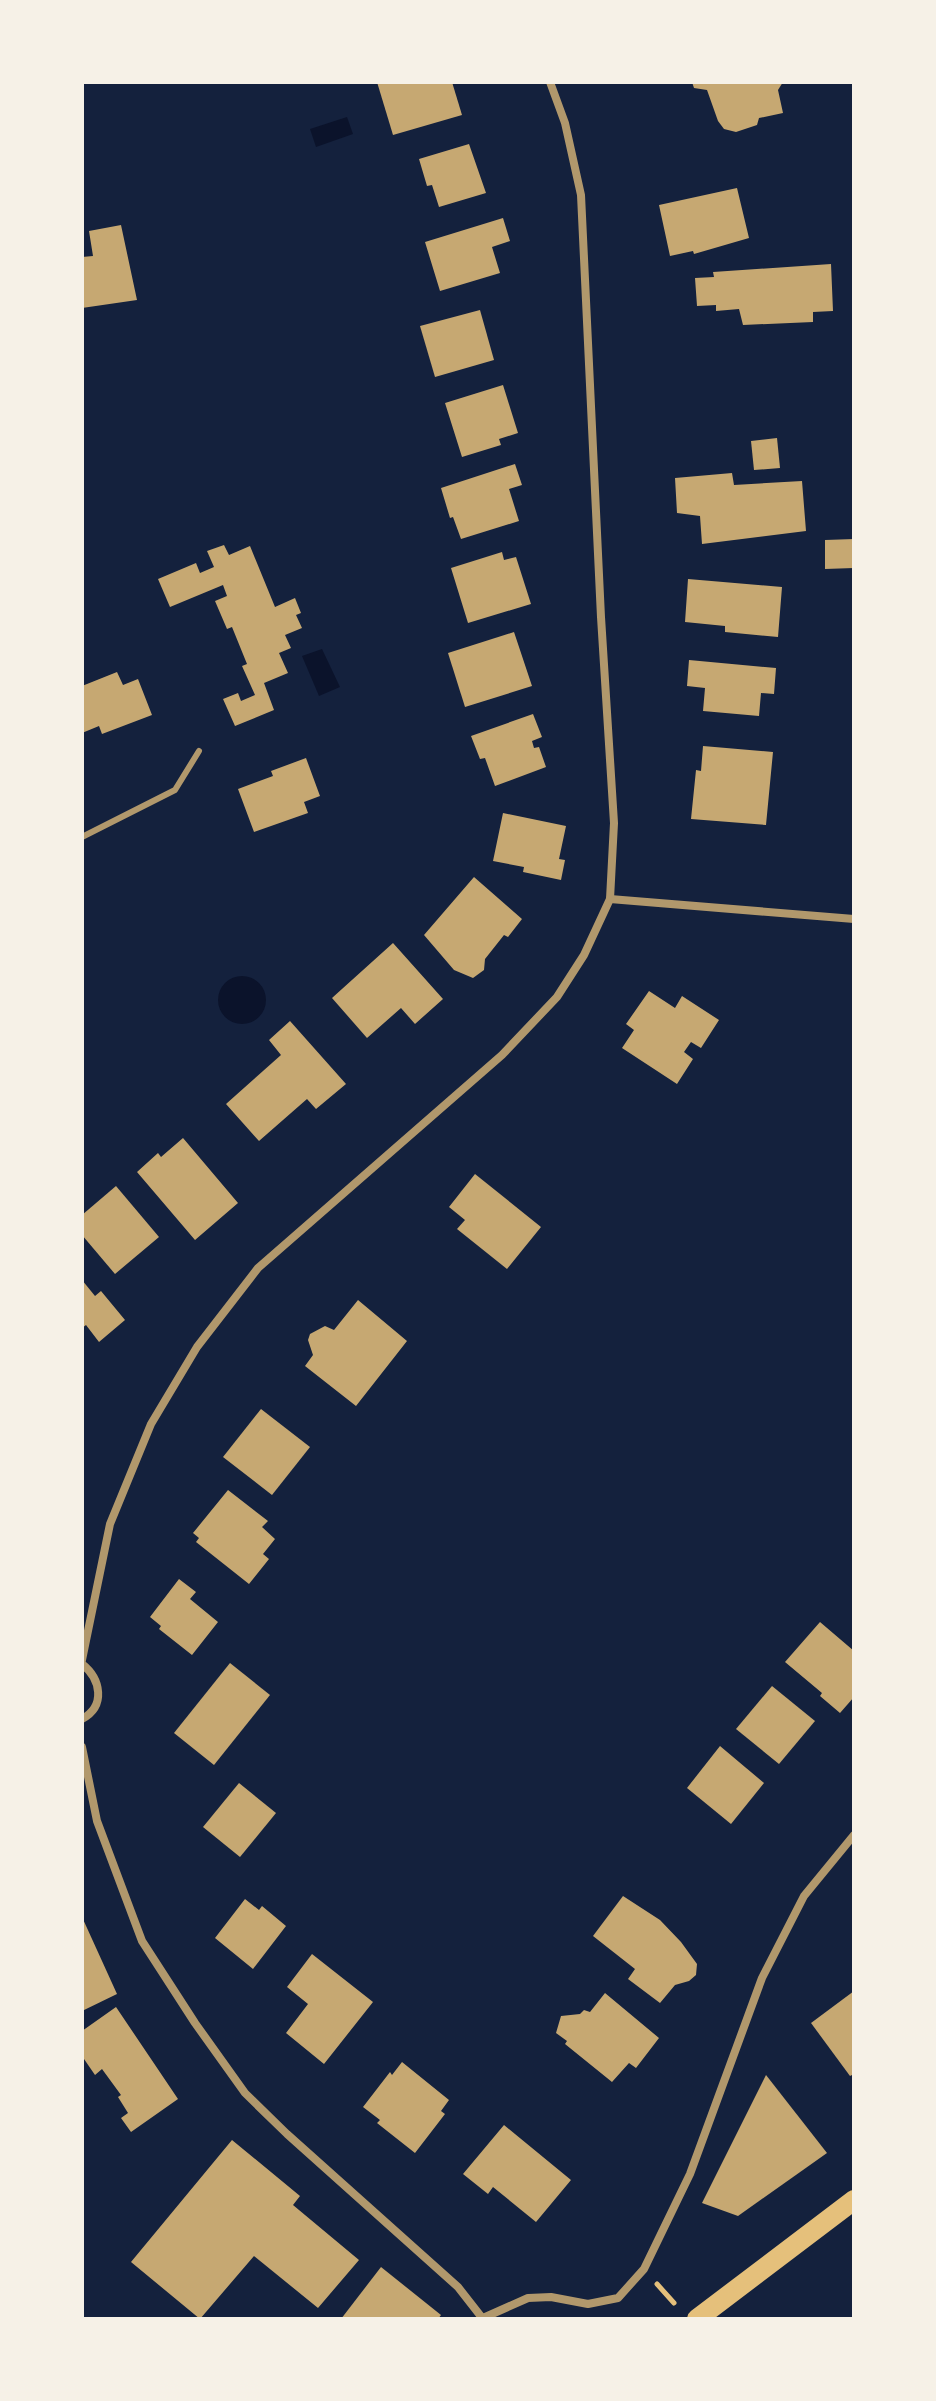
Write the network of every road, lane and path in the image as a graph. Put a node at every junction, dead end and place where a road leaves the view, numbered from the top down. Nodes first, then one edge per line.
1 (550, 82) edge
2 (199, 751) dead end
3 (82, 837) edge
4 (610, 899) junction
5 (854, 919) edge
6 (82, 1662) edge
7 (82, 1719) edge
8 (82, 1747) edge
9 (854, 1835) edge
10 (854, 2200) edge
11 (644, 2269) junction
12 (679, 2309) dead end
13 (483, 2319) edge
14 (697, 2319) edge

1 - 4 street
2 - 3 lane
4 - 5 street
4 - 6 street
6 - 7 street
8 - 13 street
9 - 11 street
10 - 14 main road
11 - 12 path
11 - 13 street

